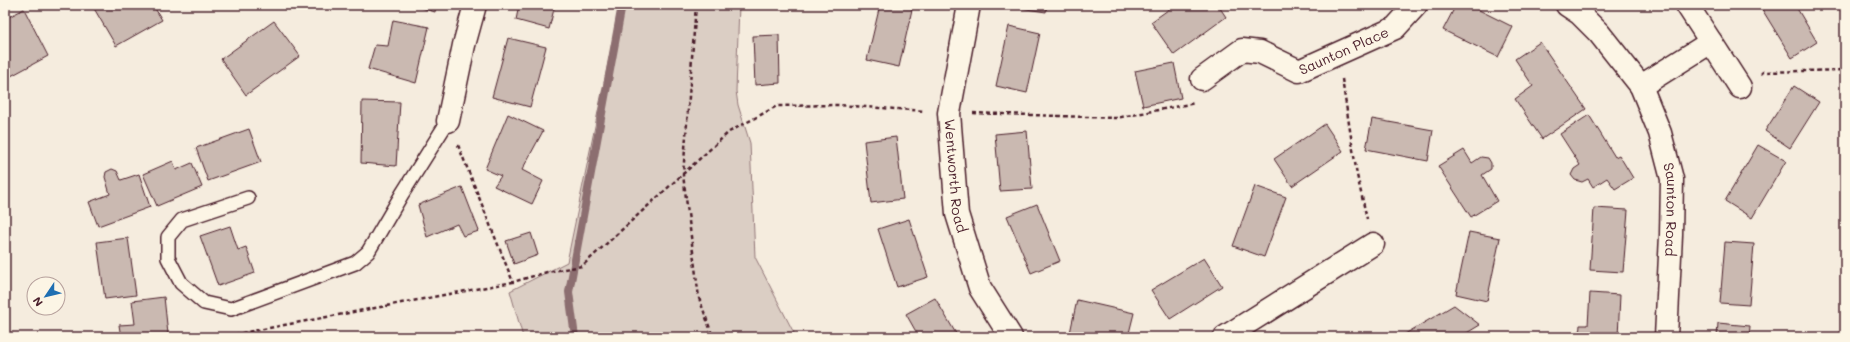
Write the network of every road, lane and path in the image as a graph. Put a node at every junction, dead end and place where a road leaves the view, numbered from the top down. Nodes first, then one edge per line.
1 (475, 5) edge
2 (696, 5) edge
3 (969, 5) edge
4 (1416, 5) edge
5 (1567, 5) edge
6 (1687, 5) edge
7 (1711, 42) junction
8 (1337, 52) junction
9 (1845, 70) edge
10 (1202, 79) dead end
11 (1641, 86) junction
12 (1740, 87) joint
13 (448, 121) junction
14 (683, 175) junction
15 (248, 198) dead end
16 (1373, 244) joint
17 (513, 282) junction
18 (221, 337) edge
19 (713, 337) edge
20 (1011, 337) edge
21 (1225, 337) edge
22 (1666, 337) edge

1 - 13 street
2 - 14 path
3 - 20 street, Wentworth Road
4 - 8 street, Saunton Place
5 - 11 street, Saunton Road
6 - 7 street
7 - 11 street
7 - 12 street
8 - 10 street, Saunton Place
8 - 16 path
9 - 12 path
11 - 22 street, Saunton Road
13 - 15 lane
13 - 17 path
14 - 17 path
14 - 19 path
16 - 21 street
17 - 18 path

